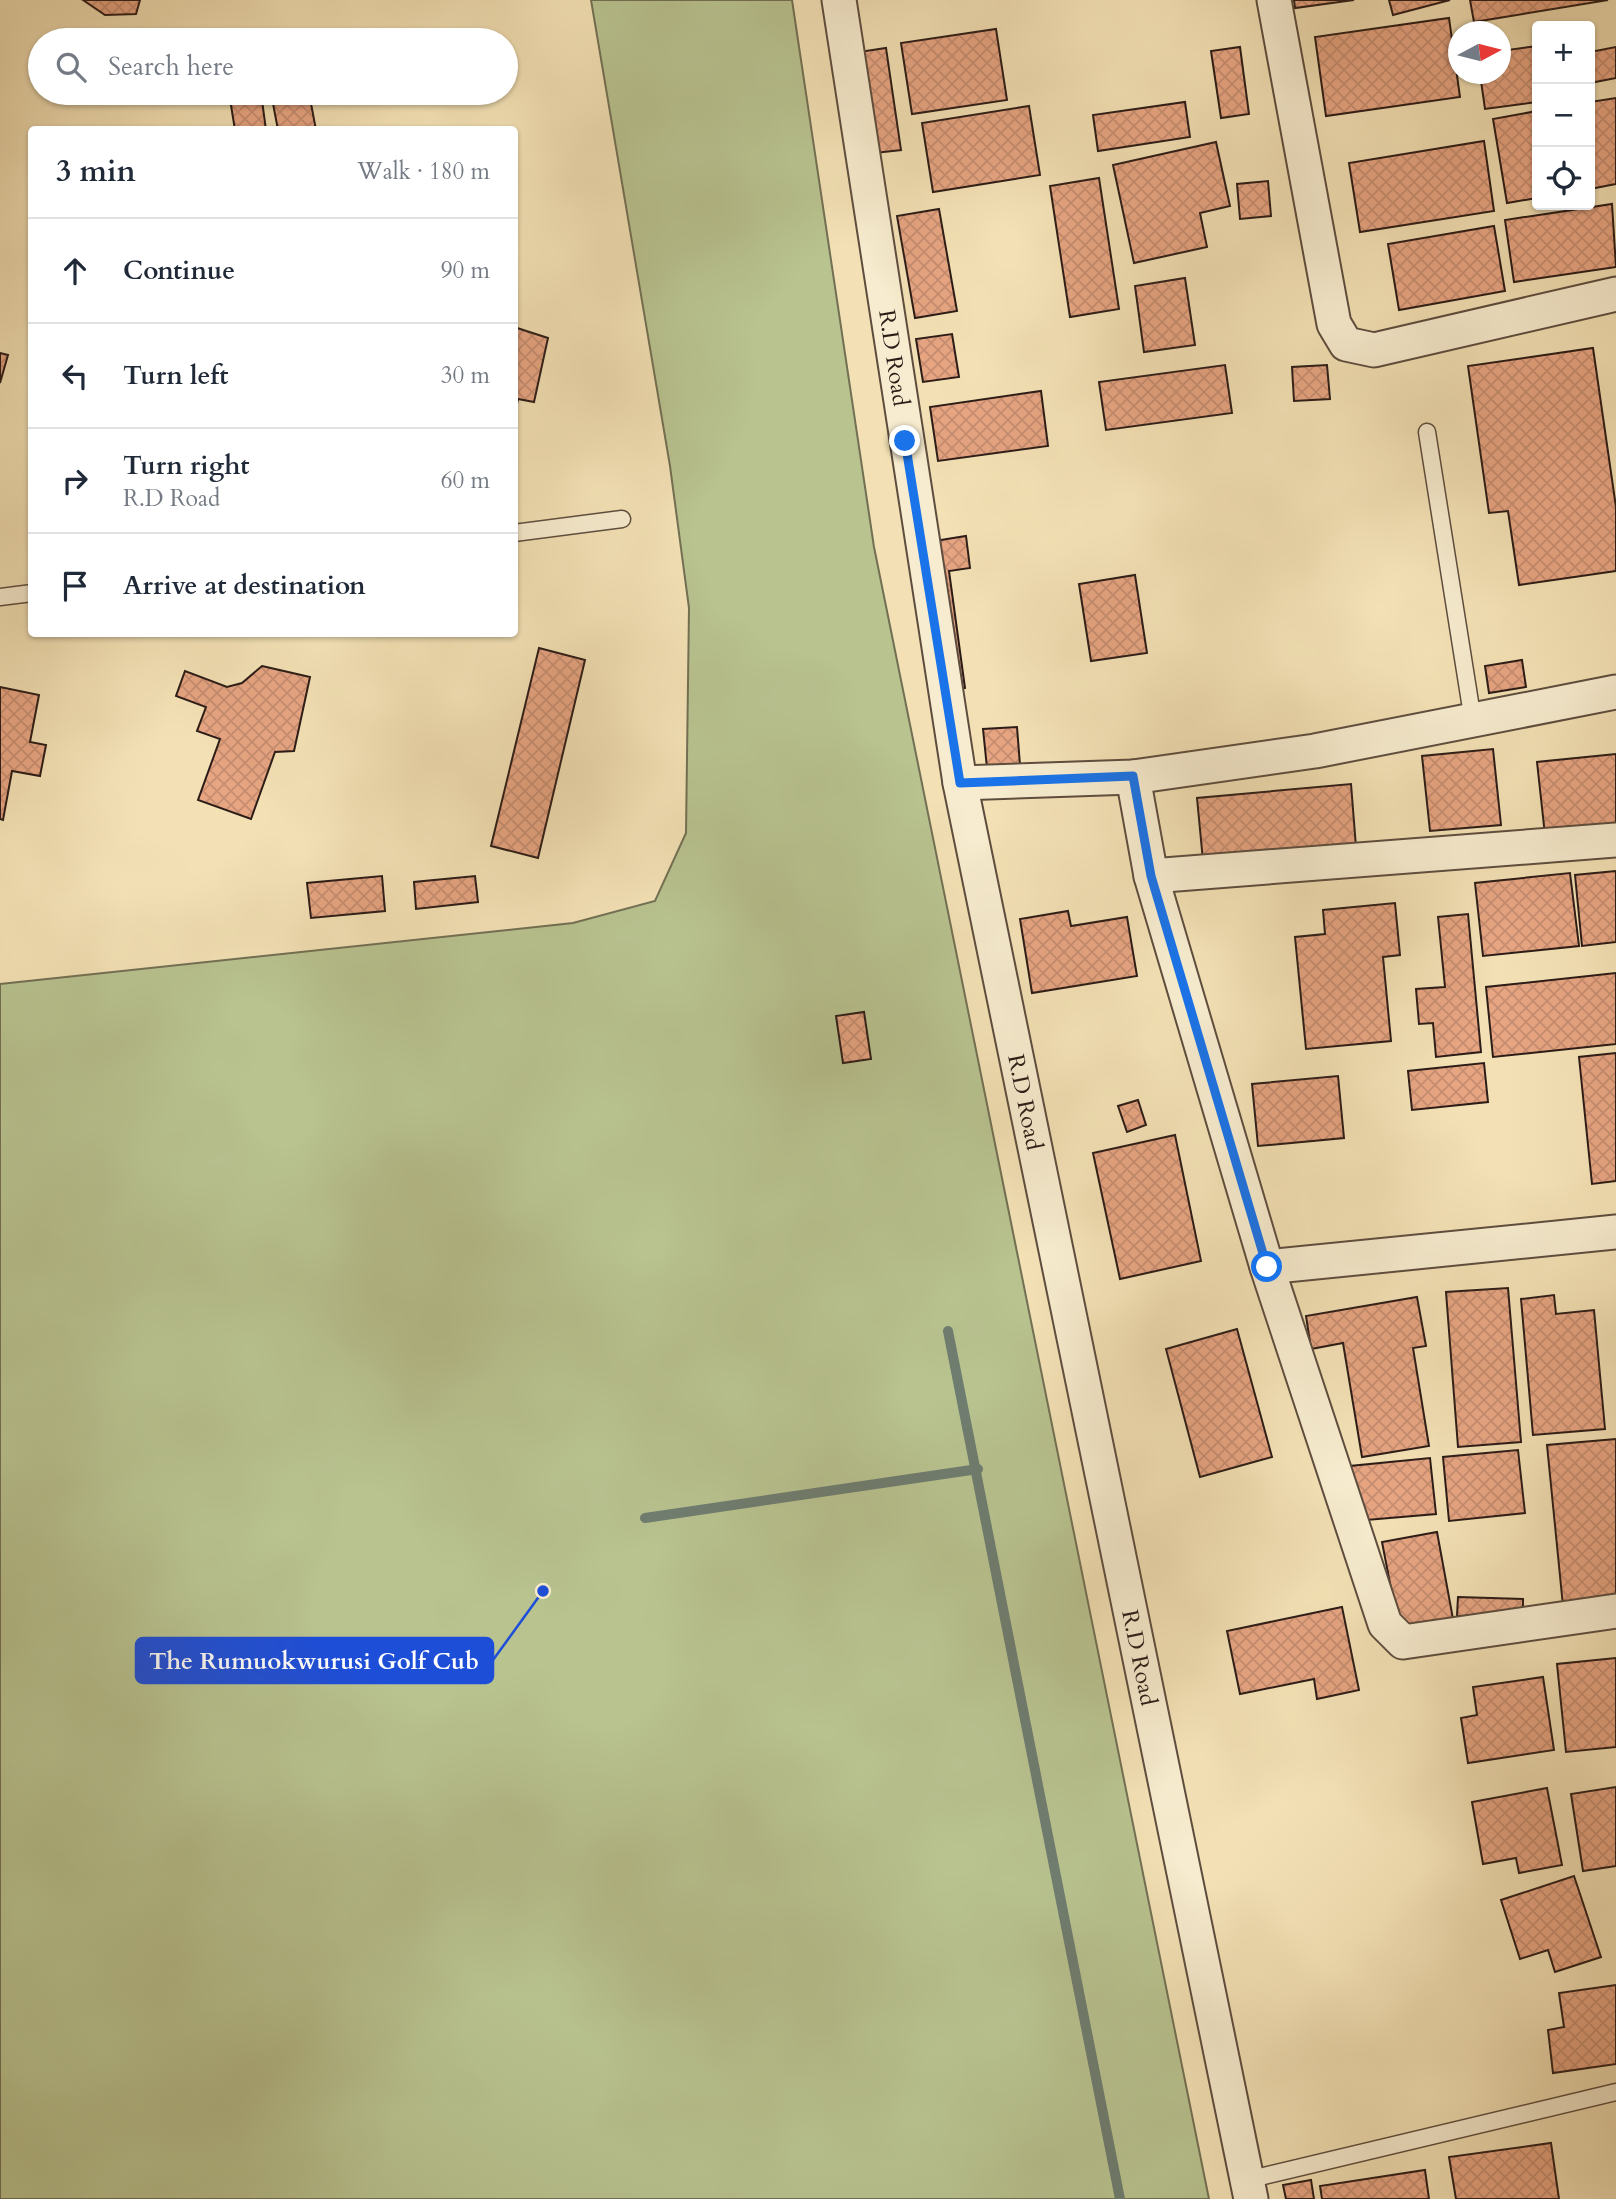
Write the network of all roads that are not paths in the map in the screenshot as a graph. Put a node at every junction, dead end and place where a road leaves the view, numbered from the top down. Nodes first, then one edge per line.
1 (839, 0) edge
2 (1275, 0) edge
3 (1616, 294) edge
4 (1427, 432) dead end
5 (622, 519) dead end
6 (518, 532) edge
7 (28, 594) edge
8 (0, 597) edge
9 (1616, 692) edge
10 (1473, 721) junction
11 (1133, 776) junction
12 (960, 783) junction
13 (1616, 840) edge
14 (1151, 876) junction
15 (1616, 1232) edge
16 (1267, 1267) junction
17 (1616, 1611) edge
18 (1616, 2092) edge
19 (1249, 2190) edge

1 - 12 street, R.D Road
2 - 3 street
4 - 10 lane
5 - 6 lane
7 - 8 lane
9 - 10 street
10 - 11 street
11 - 12 street
11 - 14 street
12 - 19 street, R.D Road
13 - 14 street
14 - 16 street
15 - 16 street
16 - 17 street
18 - 19 lane

